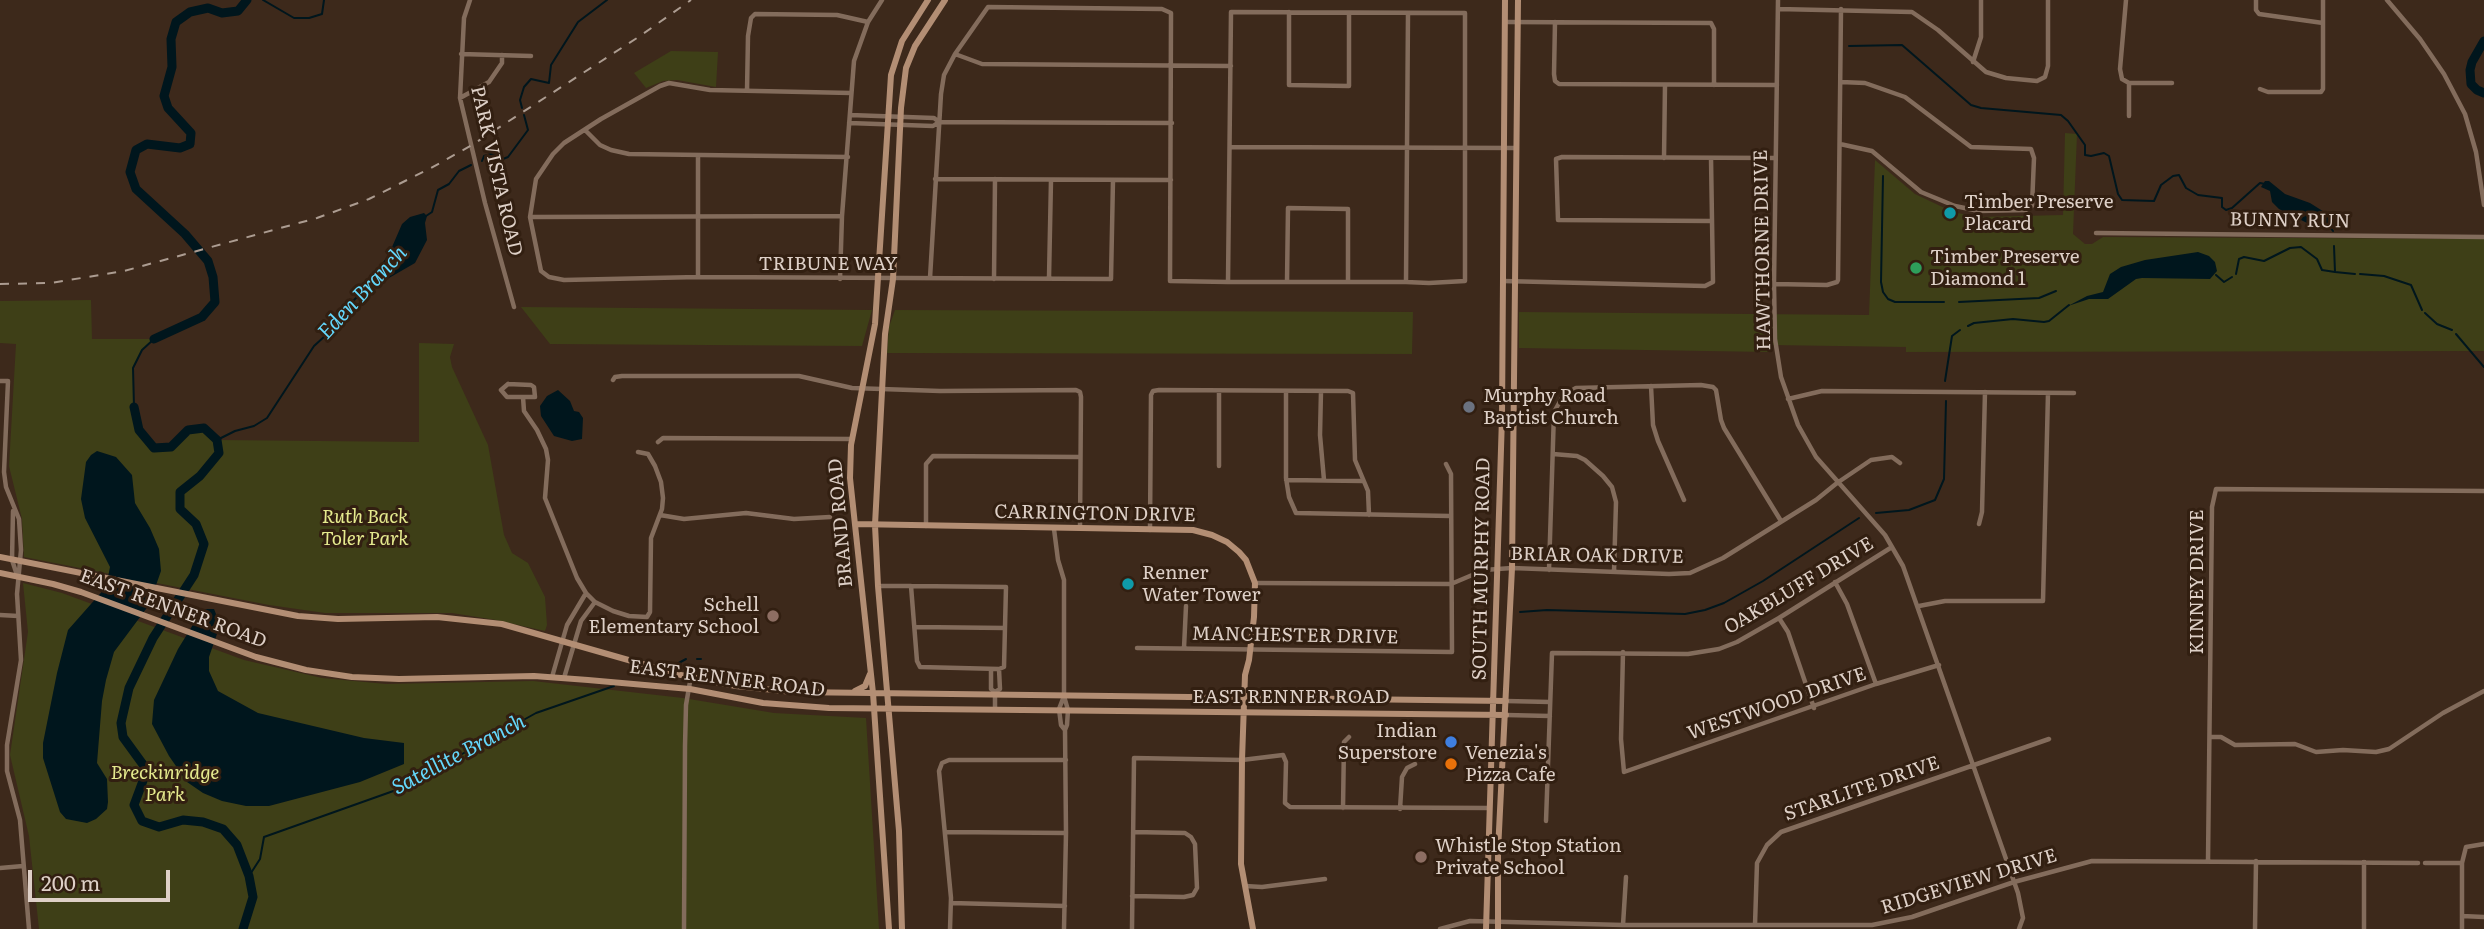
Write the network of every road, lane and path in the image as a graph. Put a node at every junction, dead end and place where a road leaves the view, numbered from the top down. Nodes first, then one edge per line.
1 (470, 0) edge
2 (881, 0) edge
3 (928, 0) edge
4 (945, 0) edge
5 (1505, 0) edge
6 (1518, 0) edge
7 (1778, 0) edge
8 (1981, 0) edge
9 (2048, 0) edge
10 (2126, 0) edge
11 (2256, 0) edge
12 (2323, 0) edge
13 (2387, 0) edge
14 (1861, 2) edge
15 (1778, 9) junction
16 (1841, 9) junction
17 (1861, 10) junction
18 (1289, 12) junction
19 (1349, 13) junction
20 (1408, 13) junction
21 (868, 22) junction
22 (1505, 22) junction
23 (1518, 22) junction
24 (1555, 22) junction
25 (2323, 23) junction
26 (461, 54) junction
27 (955, 54) junction
28 (502, 55) junction
29 (531, 56) dead end
30 (1973, 62) junction
31 (1171, 65) junction
32 (1231, 66) junction
33 (1840, 82) junction
34 (2129, 83) junction
35 (2172, 83) dead end
36 (1665, 85) junction
37 (1714, 85) junction
38 (1777, 85) junction
39 (2260, 89) dead end
40 (747, 91) junction
41 (851, 93) junction
42 (460, 98) junction
43 (850, 116) junction
44 (2129, 116) dead end
45 (887, 121) junction
46 (900, 121) junction
47 (939, 122) junction
48 (849, 123) junction
49 (1172, 123) junction
50 (585, 130) junction
51 (1840, 145) junction
52 (1230, 147) junction
53 (1408, 148) junction
54 (1465, 148) junction
55 (1504, 148) junction
56 (1517, 148) junction
57 (698, 155) junction
58 (848, 157) junction
59 (1664, 158) junction
60 (1711, 159) junction
61 (1775, 159) junction
62 (935, 179) junction
63 (995, 179) junction
64 (1051, 180) junction
65 (1113, 180) junction
66 (1171, 180) junction
67 (2484, 205) edge
68 (842, 216) junction
69 (530, 217) junction
70 (697, 217) junction
71 (1711, 221) junction
72 (2096, 233) dead end
73 (2484, 237) edge
74 (698, 278) junction
75 (930, 278) junction
76 (1049, 278) junction
77 (840, 279) junction
78 (880, 279) junction
79 (892, 279) junction
80 (993, 279) junction
81 (1503, 281) junction
82 (1228, 282) junction
83 (1287, 282) junction
84 (1348, 282) junction
85 (1406, 282) junction
86 (1515, 282) junction
87 (1774, 284) junction
88 (514, 307) dead end
89 (613, 380) dead end
90 (0, 381) edge
91 (1651, 386) junction
92 (863, 388) junction
93 (884, 388) junction
94 (1219, 391) junction
95 (1286, 391) junction
96 (1321, 391) junction
97 (1985, 392) junction
98 (2049, 393) junction
99 (2074, 393) dead end
100 (523, 397) junction
101 (1788, 399) junction
102 (853, 439) junction
103 (658, 442) dead end
104 (1501, 446) junction
105 (1513, 447) junction
106 (638, 452) dead end
107 (1553, 454) junction
108 (1080, 457) junction
109 (1900, 463) dead end
110 (1446, 464) dead end
111 (1219, 466) dead end
112 (1286, 480) junction
113 (1324, 480) junction
114 (1363, 481) junction
115 (1837, 482) junction
116 (2484, 491) edge
117 (1684, 500) dead end
118 (13, 509) junction
119 (660, 515) junction
120 (1369, 515) junction
121 (1450, 516) junction
122 (830, 517) dead end
123 (1781, 522) junction
124 (855, 524) junction
125 (1979, 524) dead end
126 (875, 525) junction
127 (926, 526) junction
128 (1080, 528) junction
129 (1054, 529) junction
130 (1150, 530) junction
131 (1892, 547) junction
132 (0, 557) edge
133 (12, 560) junction
134 (20, 561) junction
135 (1511, 568) junction
136 (1498, 569) junction
137 (1549, 570) junction
138 (1614, 572) junction
139 (0, 573) edge
140 (17, 576) junction
141 (1835, 582) junction
142 (1255, 583) junction
143 (1451, 584) junction
144 (877, 586) junction
145 (911, 586) junction
146 (586, 593) junction
147 (595, 601) junction
148 (1186, 606) dead end
149 (1919, 606) junction
150 (574, 610) junction
151 (0, 615) edge
152 (18, 616) junction
153 (584, 616) junction
154 (1779, 618) junction
155 (915, 627) junction
156 (1005, 628) junction
157 (562, 640) junction
158 (573, 644) junction
159 (1137, 648) dead end
160 (1184, 648) junction
161 (1250, 649) junction
162 (1623, 652) junction
163 (1939, 665) junction
164 (871, 669) junction
165 (991, 669) junction
166 (1001, 669) junction
167 (691, 676) junction
168 (552, 677) junction
169 (564, 678) junction
170 (1876, 684) junction
171 (690, 689) junction
172 (2484, 691) edge
173 (848, 693) junction
174 (873, 693) junction
175 (886, 693) junction
176 (995, 694) junction
177 (1064, 696) junction
178 (1243, 697) junction
179 (1495, 700) junction
180 (1506, 701) junction
181 (1550, 702) junction
182 (1814, 708) junction
183 (874, 709) junction
184 (888, 709) junction
185 (995, 709) junction
186 (1059, 709) junction
187 (1068, 710) junction
188 (1243, 713) junction
189 (1494, 715) junction
190 (1506, 715) junction
191 (1550, 716) junction
192 (1065, 730) junction
193 (1349, 737) dead end
194 (2210, 737) junction
195 (2049, 739) dead end
196 (1066, 760) junction
197 (1242, 760) junction
198 (1415, 764) dead end
199 (1975, 765) junction
200 (1343, 808) junction
201 (1400, 808) junction
202 (1489, 808) junction
203 (1546, 821) dead end
204 (946, 832) junction
205 (1133, 832) junction
206 (1066, 833) junction
207 (2484, 844) edge
208 (900, 846) junction
209 (885, 848) junction
210 (2208, 860) junction
211 (2256, 860) junction
212 (2364, 862) junction
213 (2462, 863) junction
214 (23, 866) junction
215 (0, 868) edge
216 (1626, 877) dead end
217 (1325, 878) dead end
218 (2014, 882) junction
219 (1244, 886) junction
220 (1132, 896) junction
221 (951, 904) junction
222 (1065, 905) junction
223 (2462, 916) junction
224 (2484, 917) edge
225 (1486, 925) edge
226 (1498, 925) edge
227 (1623, 925) junction
228 (1755, 925) junction
229 (29, 929) edge
230 (684, 929) edge
231 (889, 929) edge
232 (902, 929) edge
233 (950, 929) edge
234 (1064, 929) edge
235 (1132, 929) edge
236 (1253, 929) edge
237 (1440, 929) edge
238 (2019, 929) edge
239 (2255, 929) edge
240 (2364, 929) edge
241 (2462, 929) edge

1 - 26 street, PARK VISTA ROAD
2 - 21 street
3 - 45 main road, BRAND ROAD
4 - 46 main road, BRAND ROAD
5 - 22 main road, SOUTH MURPHY ROAD
6 - 23 main road, SOUTH MURPHY ROAD
7 - 15 street, HAWTHORNE DRIVE
8 - 30 street
9 - 30 street
10 - 34 street
11 - 25 street
12 - 25 street
13 - 67 street
14 - 17 street
15 - 16 street
15 - 38 street, HAWTHORNE DRIVE
16 - 17 street
16 - 33 street
17 - 30 street
18 - 19 street
18 - 19 street
18 - 32 street
19 - 20 street
20 - 53 street
20 - 54 street
21 - 40 street
21 - 41 street
22 - 23 street
22 - 55 main road, SOUTH MURPHY ROAD
23 - 24 street
23 - 56 main road, SOUTH MURPHY ROAD
24 - 36 street
24 - 37 street
25 - 39 street
26 - 28 street
26 - 42 street, PARK VISTA ROAD
27 - 31 street
27 - 31 street
27 - 47 street
28 - 29 street
28 - 42 street
31 - 32 street
31 - 49 street
32 - 52 street
33 - 51 street
33 - 51 street
34 - 35 street
34 - 44 street
36 - 37 street
36 - 59 street
37 - 38 street
38 - 61 street, HAWTHORNE DRIVE
40 - 41 street
40 - 50 street
41 - 43 street
42 - 88 street, PARK VISTA ROAD
43 - 45 street
43 - 48 street
45 - 46 street
45 - 48 street
45 - 78 main road, BRAND ROAD
46 - 47 street
46 - 79 main road, BRAND ROAD
47 - 49 street
47 - 62 street
48 - 58 street
49 - 66 street
50 - 57 street
50 - 69 street
51 - 87 street
52 - 53 street
52 - 82 street
53 - 54 street
53 - 85 street
54 - 55 street
54 - 85 street
55 - 56 street
55 - 81 main road, SOUTH MURPHY ROAD
56 - 86 main road, SOUTH MURPHY ROAD
57 - 58 street
57 - 70 street
58 - 68 street
59 - 60 street
59 - 71 street
60 - 61 street
60 - 71 street
61 - 87 street, HAWTHORNE DRIVE
62 - 63 street
62 - 75 street
63 - 64 street
63 - 80 street
64 - 65 street
64 - 76 street
65 - 66 street
65 - 76 street, TRIBUNE WAY
66 - 82 street
68 - 70 street
68 - 77 street
69 - 70 street
69 - 74 street, TRIBUNE WAY
70 - 74 street
71 - 86 street
72 - 73 street, BUNNY RUN
74 - 77 street, TRIBUNE WAY
75 - 79 street, TRIBUNE WAY
75 - 80 street, TRIBUNE WAY
76 - 80 street, TRIBUNE WAY
77 - 78 street, TRIBUNE WAY
78 - 79 street, TRIBUNE WAY
78 - 92 main road, BRAND ROAD
79 - 93 main road, BRAND ROAD
81 - 86 street
81 - 104 main road, SOUTH MURPHY ROAD
82 - 83 street
83 - 84 street
83 - 84 street
84 - 85 street
86 - 105 main road, SOUTH MURPHY ROAD
87 - 101 street, HAWTHORNE DRIVE
89 - 92 street
90 - 118 street
91 - 107 street
91 - 117 street
91 - 123 street
92 - 93 street
92 - 102 main road, BRAND ROAD
93 - 108 street
93 - 126 main road, BRAND ROAD
94 - 95 street
94 - 111 street
94 - 130 street
95 - 96 street
95 - 112 street
96 - 113 street
96 - 114 street
97 - 98 street
97 - 101 street
97 - 125 street
98 - 99 street
98 - 149 street
100 - 100 street
100 - 146 street
101 - 115 street, HAWTHORNE DRIVE
102 - 103 street
102 - 124 main road, BRAND ROAD
104 - 105 main road
104 - 136 main road, SOUTH MURPHY ROAD
105 - 135 main road, SOUTH MURPHY ROAD
106 - 119 street
107 - 137 street
107 - 138 street
108 - 127 street
108 - 128 street
109 - 115 street, BRIAR OAK DRIVE
110 - 121 street
112 - 113 street
112 - 120 street
113 - 114 street
114 - 120 street
115 - 123 street, BRIAR OAK DRIVE
115 - 131 street, HAWTHORNE DRIVE
116 - 194 street, KINNEY DRIVE
118 - 133 street
118 - 134 street
119 - 122 street
119 - 147 street
120 - 121 street
121 - 143 street
123 - 138 street, BRIAR OAK DRIVE
124 - 126 main road, CARRINGTON DRIVE
124 - 164 main road, BRAND ROAD
126 - 127 main road, CARRINGTON DRIVE
126 - 144 main road, BRAND ROAD
127 - 129 main road, CARRINGTON DRIVE
128 - 129 main road, CARRINGTON DRIVE
128 - 130 main road, CARRINGTON DRIVE
129 - 177 street
130 - 142 main road, CARRINGTON DRIVE
131 - 141 street, OAKBLUFF DRIVE
131 - 149 street, HAWTHORNE DRIVE
132 - 133 main road, EAST RENNER ROAD
133 - 134 main road, EAST RENNER ROAD
133 - 140 street
134 - 140 street
134 - 157 main road, EAST RENNER ROAD
135 - 136 street, BRIAR OAK DRIVE
135 - 137 street, BRIAR OAK DRIVE
135 - 180 main road, SOUTH MURPHY ROAD
136 - 143 street, BRIAR OAK DRIVE
136 - 179 main road, SOUTH MURPHY ROAD
137 - 138 street, BRIAR OAK DRIVE
139 - 140 main road, EAST RENNER ROAD
140 - 152 street
140 - 168 main road, EAST RENNER ROAD
141 - 154 street, OAKBLUFF DRIVE
141 - 170 street
142 - 143 street
142 - 161 main road
143 - 161 street, MANCHESTER DRIVE
144 - 145 street
144 - 175 main road, BRAND ROAD
145 - 155 street
145 - 156 street
146 - 147 street
146 - 150 street
147 - 153 street
148 - 160 street
149 - 163 street, HAWTHORNE DRIVE
150 - 153 street
150 - 157 street
151 - 152 street
152 - 214 street
153 - 158 street
154 - 162 street, OAKBLUFF DRIVE
154 - 182 street
155 - 156 street
155 - 165 street
156 - 166 street
157 - 158 main road, EAST RENNER ROAD
157 - 168 street
158 - 167 main road, EAST RENNER ROAD
158 - 169 street
159 - 160 street, MANCHESTER DRIVE
160 - 161 street, MANCHESTER DRIVE
161 - 178 main road
162 - 181 street, OAKBLUFF DRIVE
162 - 182 street, WESTWOOD DRIVE
163 - 170 street, WESTWOOD DRIVE
163 - 199 street, HAWTHORNE DRIVE
164 - 173 main road
164 - 174 main road, BRAND ROAD
165 - 166 street
165 - 176 street
166 - 176 street
167 - 171 street
167 - 173 main road, EAST RENNER ROAD
168 - 169 main road, EAST RENNER ROAD
169 - 171 main road, EAST RENNER ROAD
170 - 182 street, WESTWOOD DRIVE
171 - 183 main road, EAST RENNER ROAD
171 - 230 street
172 - 194 street
173 - 174 main road, EAST RENNER ROAD
174 - 175 main road, EAST RENNER ROAD
174 - 183 main road, BRAND ROAD
175 - 176 main road, EAST RENNER ROAD
175 - 184 main road, BRAND ROAD
176 - 177 main road, EAST RENNER ROAD
176 - 185 street
177 - 178 main road, EAST RENNER ROAD
177 - 186 street
177 - 187 street
178 - 179 main road, EAST RENNER ROAD
178 - 188 main road
179 - 180 main road, EAST RENNER ROAD
179 - 189 main road, SOUTH MURPHY ROAD
180 - 181 street, EAST RENNER ROAD
180 - 190 main road, SOUTH MURPHY ROAD
181 - 191 street
183 - 184 main road, EAST RENNER ROAD
183 - 209 main road, BRAND ROAD
184 - 185 main road, EAST RENNER ROAD
184 - 208 main road, BRAND ROAD
185 - 186 main road, EAST RENNER ROAD
186 - 187 main road, EAST RENNER ROAD
186 - 192 street
187 - 188 main road, EAST RENNER ROAD
187 - 192 street
188 - 189 main road, EAST RENNER ROAD
188 - 197 main road
189 - 190 main road, EAST RENNER ROAD
189 - 202 main road, SOUTH MURPHY ROAD
190 - 191 street, EAST RENNER ROAD
190 - 226 main road, SOUTH MURPHY ROAD
191 - 203 street
192 - 196 street
193 - 200 street
194 - 210 street, KINNEY DRIVE
195 - 199 street, STARLITE DRIVE
196 - 204 street
196 - 206 street
197 - 200 street
197 - 205 street
197 - 219 main road
198 - 201 street
199 - 218 street, HAWTHORNE DRIVE
199 - 228 street, STARLITE DRIVE
200 - 201 street
201 - 202 street
202 - 225 main road, SOUTH MURPHY ROAD
204 - 206 street
204 - 221 street
205 - 220 street
205 - 220 street
206 - 222 street
207 - 213 street
208 - 209 main road
208 - 232 main road, BRAND ROAD
209 - 231 main road, BRAND ROAD
210 - 211 street, RIDGEVIEW DRIVE
210 - 218 street, RIDGEVIEW DRIVE
211 - 212 street, RIDGEVIEW DRIVE
211 - 239 street
212 - 213 street, RIDGEVIEW DRIVE
212 - 240 street
213 - 223 street
214 - 215 street
214 - 229 street
216 - 227 street
217 - 219 street
218 - 228 street, RIDGEVIEW DRIVE
218 - 238 street, HAWTHORNE DRIVE
219 - 236 main road
220 - 235 street
221 - 222 street
221 - 233 street
222 - 234 street
223 - 224 street
223 - 241 street
225 - 226 street, RIDGEVIEW DRIVE
225 - 237 street, RIDGEVIEW DRIVE
226 - 227 street, RIDGEVIEW DRIVE
227 - 228 street, RIDGEVIEW DRIVE

